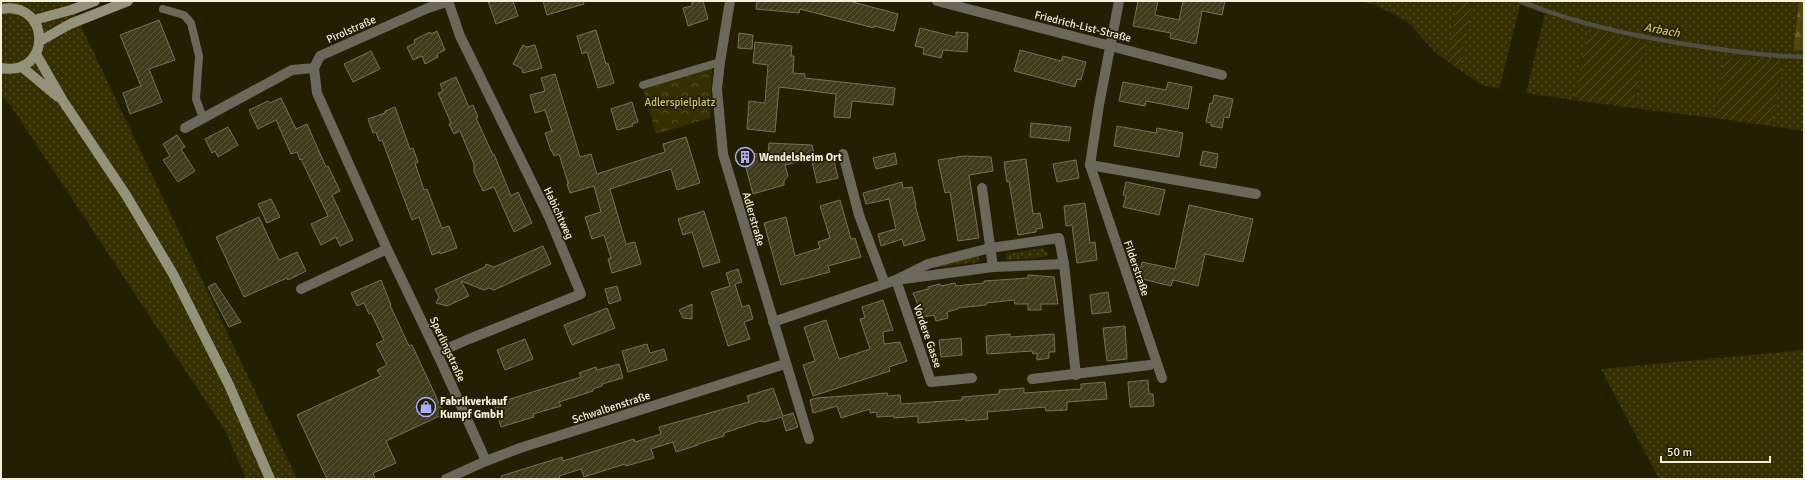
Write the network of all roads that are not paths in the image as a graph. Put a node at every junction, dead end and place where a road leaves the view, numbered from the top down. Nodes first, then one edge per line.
1 (96, 1) edge
2 (128, 1) edge
3 (449, 1) edge
4 (730, 1) edge
5 (937, 1) edge
6 (1119, 1) edge
7 (12, 5) edge
8 (1, 9) edge
9 (163, 9) dead end
10 (34, 20) junction
11 (40, 41) junction
12 (1110, 46) junction
13 (36, 54) junction
14 (720, 62) junction
15 (22, 67) junction
16 (1, 68) edge
17 (314, 68) junction
18 (1222, 75) dead end
19 (643, 85) dead end
20 (63, 101) junction
21 (203, 118) junction
22 (185, 128) dead end
23 (843, 154) dead end
24 (1090, 165) junction
25 (982, 188) dead end
26 (1256, 194) dead end
27 (387, 248) junction
28 (990, 248) junction
29 (1064, 264) junction
30 (993, 267) junction
31 (896, 280) junction
32 (885, 284) junction
33 (301, 289) dead end
34 (773, 322) junction
35 (437, 353) junction
36 (785, 364) junction
37 (1150, 365) dead end
38 (1076, 375) junction
39 (972, 378) dead end
40 (1162, 378) dead end
41 (1032, 379) dead end
42 (808, 439) dead end
43 (486, 461) junction
44 (270, 479) edge
45 (446, 479) edge

1 - 10 street
2 - 11 street
3 - 17 street, Pirolstraße
3 - 35 street, Habichtweg
4 - 14 street, Adlerstraße
5 - 12 street, Friedrich-List-Straße
6 - 12 street, Filderstraße
7 - 8 street
7 - 10 street
9 - 21 lane
10 - 11 street
11 - 13 street
12 - 18 street, Friedrich-List-Straße
12 - 24 street, Filderstraße
13 - 15 street
13 - 20 street
14 - 19 lane
14 - 34 street, Adlerstraße
15 - 16 street
15 - 20 street
17 - 21 street
17 - 27 street, Sperlingstraße
20 - 44 street
21 - 22 street
23 - 32 street
24 - 26 street
24 - 40 street, Filderstraße
25 - 28 street
27 - 33 street
27 - 35 street, Sperlingstraße
28 - 29 street
28 - 30 street
28 - 31 street
29 - 30 street
29 - 38 street
30 - 31 street
31 - 32 street
31 - 39 street, Vordere Gasse
32 - 34 street
34 - 36 street, Adlerstraße
35 - 43 street, Sperlingstraße
36 - 42 street, Adlerstraße
36 - 43 street, Schwalbenstraße
37 - 38 street
38 - 41 street
43 - 45 street, Schwalbenstraße

